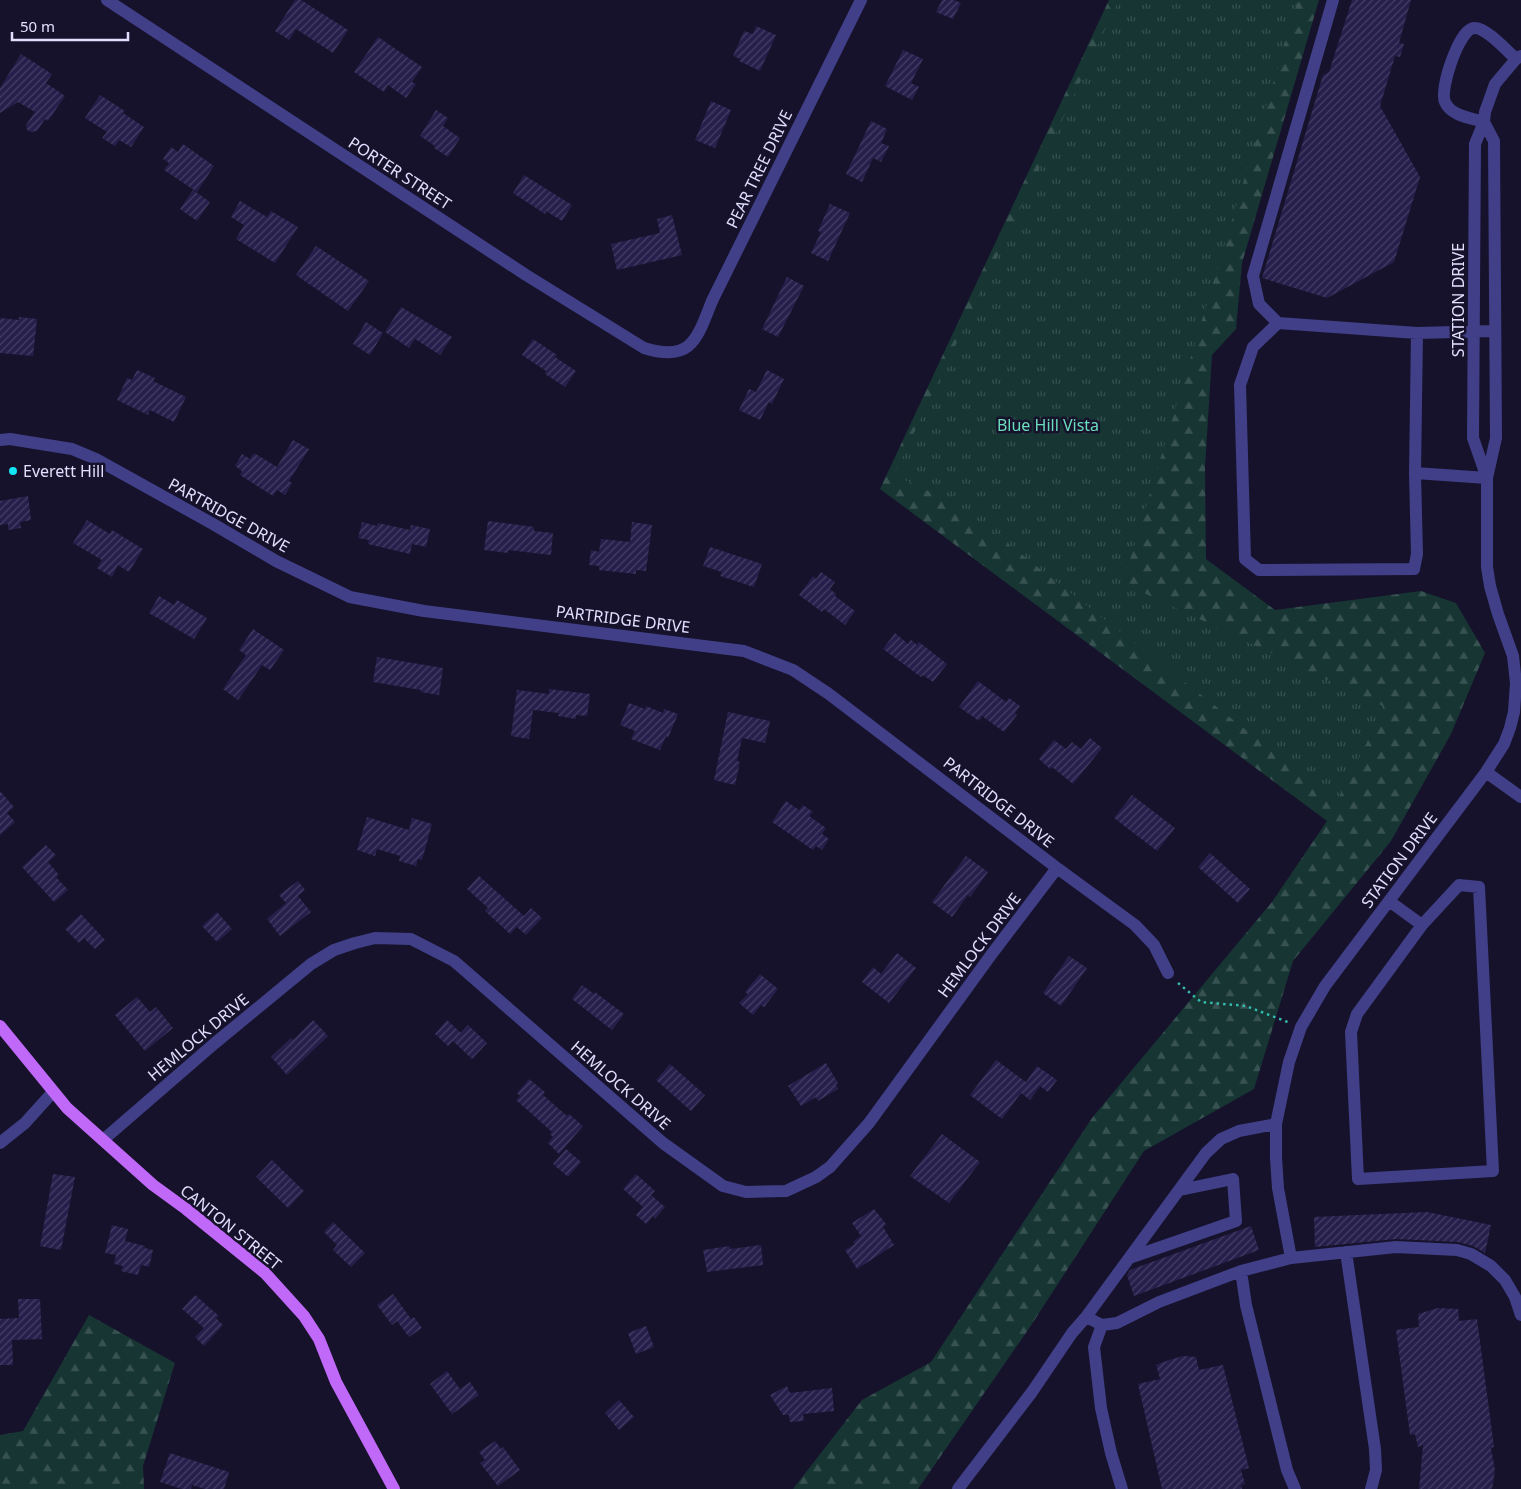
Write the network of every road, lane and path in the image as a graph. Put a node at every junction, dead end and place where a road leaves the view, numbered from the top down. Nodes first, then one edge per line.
1 (107, 0) edge
2 (861, 0) edge
3 (1333, 0) edge
4 (1518, 58) edge
5 (1484, 122) junction
6 (1278, 323) junction
7 (1474, 331) junction
8 (1494, 331) junction
9 (1417, 332) junction
10 (683, 350) joint
11 (0, 440) edge
12 (1415, 474) junction
13 (1487, 478) junction
14 (1486, 772) junction
15 (1521, 798) edge
16 (1057, 868) junction
17 (1389, 901) junction
18 (1422, 925) junction
19 (1168, 973) joint
20 (0, 1026) edge
21 (1301, 1027) junction
22 (53, 1092) junction
23 (1276, 1124) junction
24 (102, 1140) junction
25 (0, 1143) edge
26 (1180, 1190) junction
27 (1346, 1252) junction
28 (1132, 1257) junction
29 (1291, 1258) junction
30 (1241, 1271) junction
31 (1521, 1315) edge
32 (1086, 1317) junction
33 (1102, 1325) junction
34 (394, 1489) edge
35 (958, 1489) edge
36 (1122, 1489) edge
37 (1295, 1489) edge
38 (1371, 1489) edge

1 - 10 street, PORTER STREET
2 - 10 street, PEAR TREE DRIVE
3 - 6 street
4 - 5 street, STATION DRIVE
4 - 5 street
5 - 7 street, STATION DRIVE
5 - 8 street, STATION DRIVE
6 - 9 street
6 - 12 street
7 - 8 street
7 - 9 street
7 - 13 street, STATION DRIVE
8 - 13 street, STATION DRIVE
9 - 12 street
11 - 16 street, PARTRIDGE DRIVE
12 - 13 street
13 - 14 street, STATION DRIVE
14 - 15 street
14 - 17 street, STATION DRIVE
16 - 19 street, PARTRIDGE DRIVE
16 - 24 street, HEMLOCK DRIVE
17 - 18 street
17 - 21 street, STATION DRIVE
18 - 18 street
19 - 21 path
20 - 22 main road, CANTON STREET
21 - 23 street, STATION DRIVE
22 - 24 main road, CANTON STREET
22 - 25 street
23 - 26 street
23 - 29 street, STATION DRIVE
24 - 34 main road, CANTON STREET
26 - 28 street
26 - 28 street
27 - 29 street
27 - 31 street
27 - 38 street
28 - 32 street
29 - 30 street
30 - 33 street
30 - 37 street
32 - 33 street
32 - 35 street
33 - 36 street

